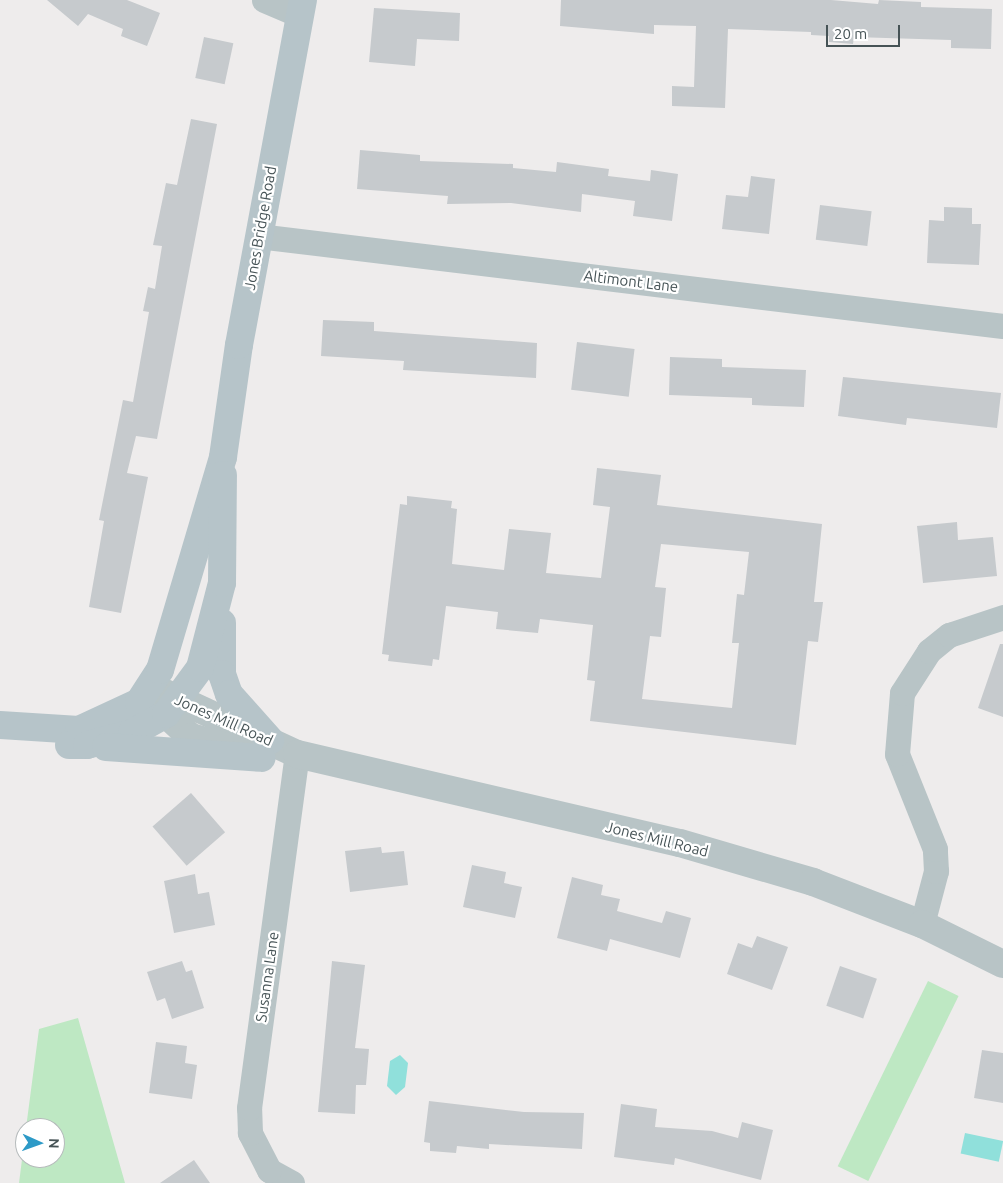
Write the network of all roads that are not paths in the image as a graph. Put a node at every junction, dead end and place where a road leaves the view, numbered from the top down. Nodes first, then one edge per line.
1 (264, 0) edge
2 (301, 7) edge
3 (258, 236) junction
4 (1003, 326) edge
5 (223, 457) junction
6 (222, 583) junction
7 (1003, 617) edge
8 (152, 686) junction
9 (172, 707) junction
10 (0, 725) edge
11 (0, 743) edge
12 (88, 745) junction
13 (266, 749) junction
14 (297, 754) junction
15 (922, 924) junction
16 (1003, 964) edge
17 (292, 1183) edge

1 - 2 street
2 - 3 main road, Jones Bridge Road
3 - 4 street, Altimont Lane
3 - 5 main road, Jones Bridge Road
5 - 6 main road, Jones Bridge Road
5 - 8 main road, Jones Bridge Road
6 - 9 main road, Jones Bridge Road
6 - 13 main road
7 - 15 street
8 - 9 street, Jones Mill Road
8 - 10 main road
9 - 12 main road, Jones Mill Road
9 - 13 street, Jones Mill Road
11 - 12 main road, Jones Mill Road
12 - 13 main road
13 - 14 street, Jones Mill Road
14 - 15 street, Jones Mill Road
14 - 17 street, Susanna Lane
15 - 16 street, Jones Mill Road

